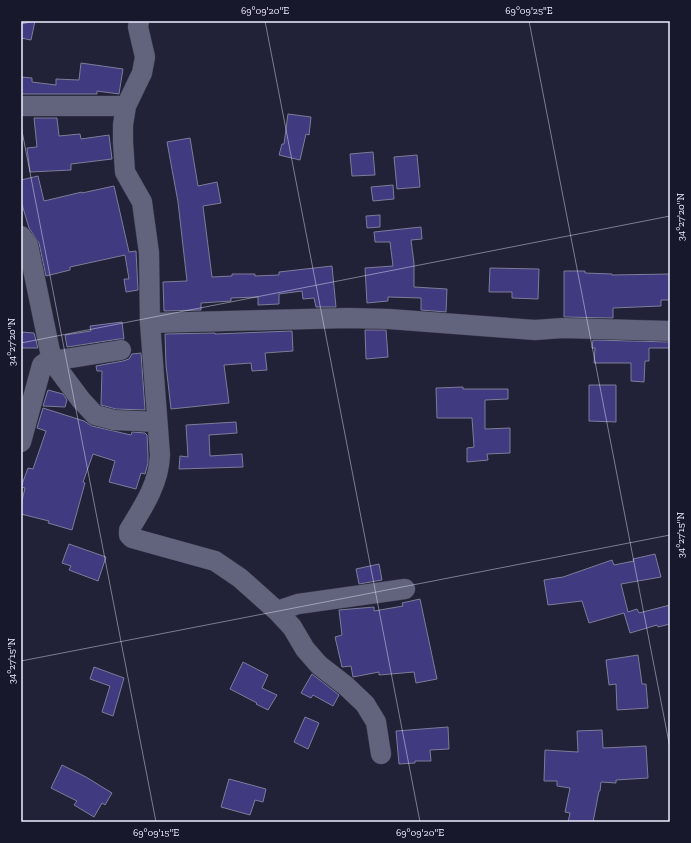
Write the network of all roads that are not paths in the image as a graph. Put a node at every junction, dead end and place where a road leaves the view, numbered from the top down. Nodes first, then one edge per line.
1 (139, 21) edge
2 (21, 106) edge
3 (126, 106) junction
4 (21, 236) edge
5 (150, 323) junction
6 (670, 331) edge
7 (121, 350) dead end
8 (52, 361) junction
9 (157, 422) junction
10 (21, 442) edge
11 (405, 589) dead end
12 (277, 611) junction
13 (381, 754) dead end

1 - 3 street
2 - 3 street
3 - 5 street
4 - 8 street
5 - 6 street
5 - 9 street
7 - 8 street
8 - 9 street
8 - 10 street
9 - 12 street
11 - 12 street
12 - 13 street

